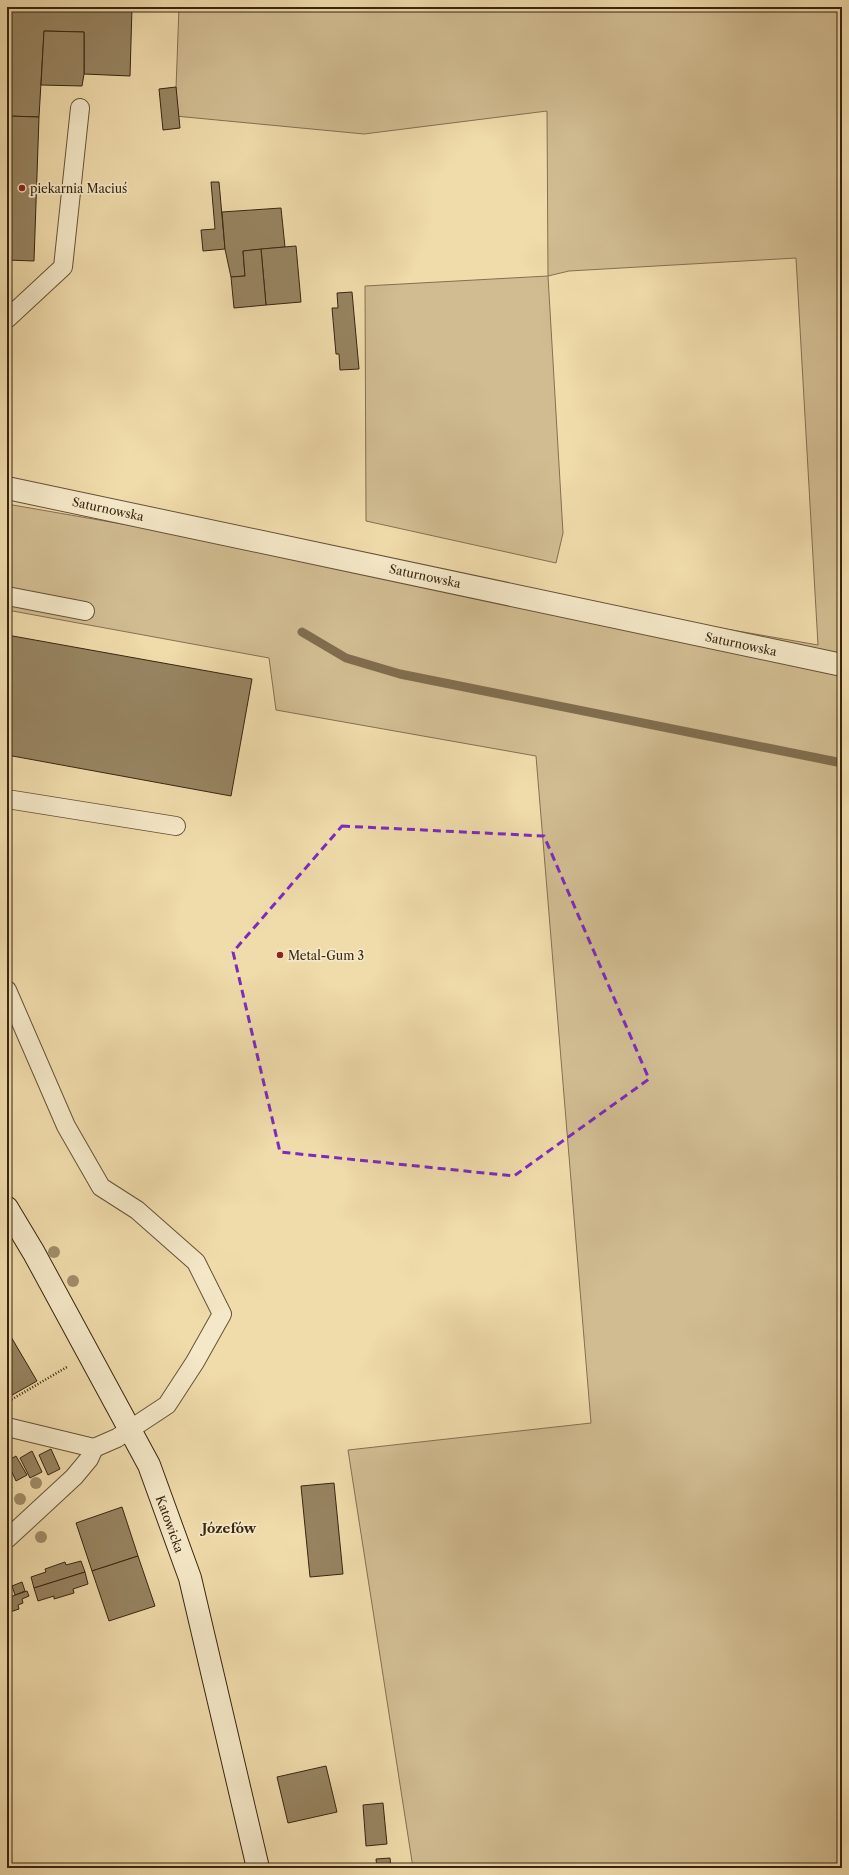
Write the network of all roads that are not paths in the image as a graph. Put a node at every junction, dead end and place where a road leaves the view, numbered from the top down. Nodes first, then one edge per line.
1 (80, 108) dead end
2 (7, 319) edge
3 (7, 488) edge
4 (7, 596) edge
5 (85, 611) dead end
6 (842, 665) edge
7 (7, 799) edge
8 (176, 826) dead end
9 (7, 990) edge
10 (7, 1208) edge
11 (7, 1427) edge
12 (130, 1430) junction
13 (94, 1448) junction
14 (7, 1539) edge
15 (258, 1868) edge

1 - 2 lane
3 - 6 street, Saturnowska
4 - 5 lane
7 - 8 lane
9 - 12 lane
10 - 12 street, Katowicka
11 - 13 lane
12 - 13 lane
12 - 15 street, Katowicka
13 - 14 lane

